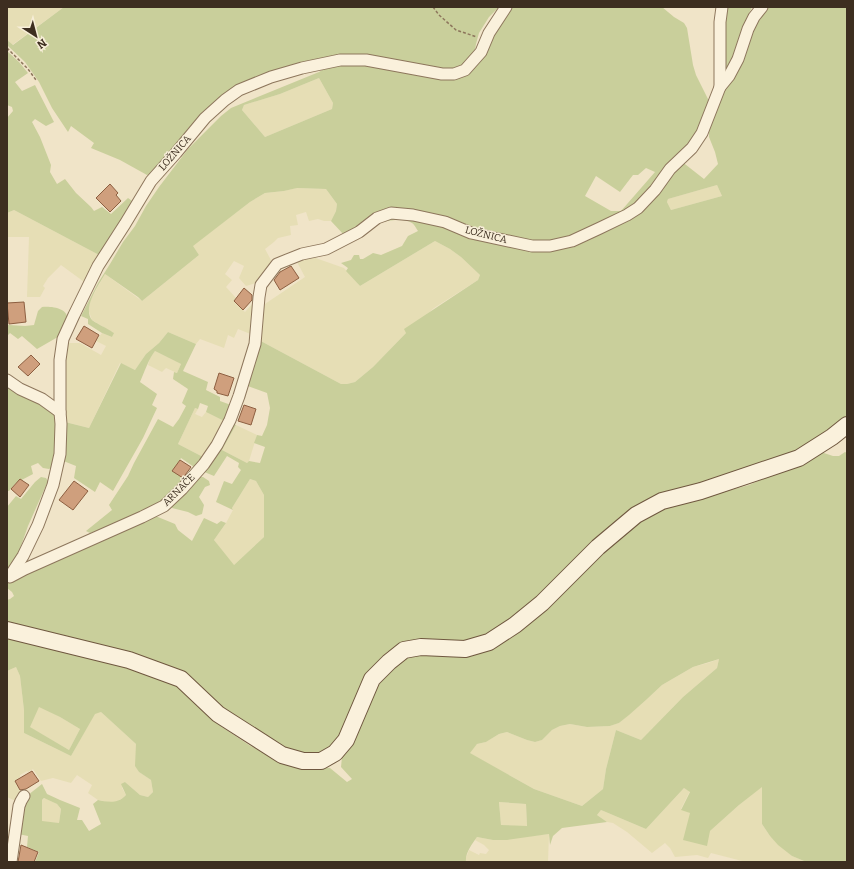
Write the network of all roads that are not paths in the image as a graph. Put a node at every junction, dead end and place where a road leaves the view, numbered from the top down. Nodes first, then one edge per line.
1 (506, 7) edge
2 (722, 7) edge
3 (762, 7) edge
4 (720, 87) junction
5 (151, 181) joint
6 (254, 344) joint
7 (7, 380) edge
8 (60, 412) junction
9 (847, 425) edge
10 (8, 578) edge
11 (7, 630) edge
12 (24, 796) dead end
13 (11, 862) edge

1 - 5 street, LOŽNICA
2 - 4 street, LOŽNICA
3 - 4 street, LOŽNICA
4 - 6 street, LOŽNICA
5 - 8 street, ARNAČE
6 - 10 street, ARNAČE
7 - 8 street
8 - 10 street, ARNAČE
9 - 11 street
12 - 13 street

